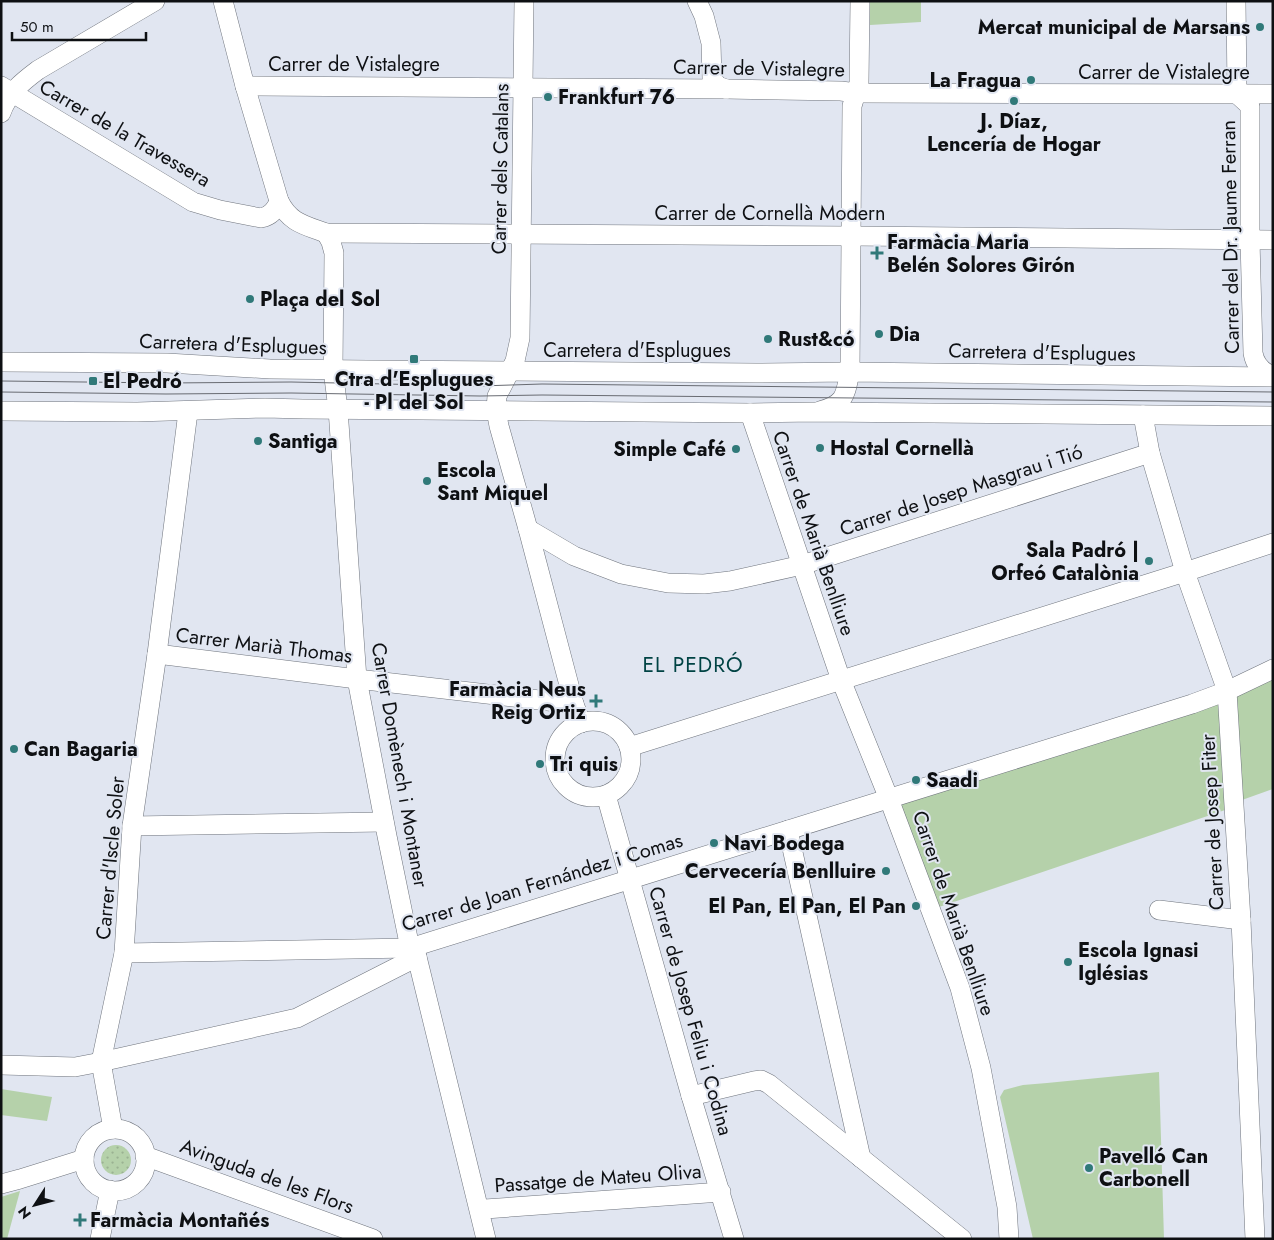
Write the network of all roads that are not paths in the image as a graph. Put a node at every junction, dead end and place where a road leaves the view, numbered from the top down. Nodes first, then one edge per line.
1 (155, 1) edge
2 (223, 1) edge
3 (524, 1) edge
4 (696, 1) edge
5 (860, 1) edge
6 (1236, 1) edge
7 (244, 86) junction
8 (523, 88) junction
9 (6, 89) edge
10 (726, 89) junction
11 (856, 93) junction
12 (1237, 94) junction
13 (1273, 94) edge
14 (1, 113) edge
15 (279, 200) junction
16 (326, 233) junction
17 (522, 234) junction
18 (852, 236) junction
19 (1250, 240) junction
20 (1273, 240) edge
21 (1, 362) edge
22 (332, 370) junction
23 (511, 371) junction
24 (850, 372) junction
25 (1273, 377) edge
26 (338, 409) junction
27 (496, 410) junction
28 (1, 411) edge
29 (188, 412) junction
30 (816, 412) junction
31 (750, 413) junction
32 (1143, 415) junction
33 (1273, 416) edge
34 (1150, 453) junction
35 (528, 529) junction
36 (1273, 543) edge
37 (802, 565) junction
38 (1185, 572) junction
39 (157, 654) junction
40 (1273, 669) edge
41 (358, 679) junction
42 (841, 680) junction
43 (1227, 691) junction
44 (574, 704) junction
45 (581, 723) junction
46 (629, 747) junction
47 (606, 795) junction
48 (890, 799) junction
49 (384, 822) junction
50 (132, 826) junction
51 (788, 830) junction
52 (630, 879) junction
53 (1159, 910) dead end
54 (1241, 920) junction
55 (414, 952) junction
56 (124, 953) junction
57 (101, 1062) junction
58 (1, 1065) edge
59 (691, 1096) junction
60 (113, 1129) junction
61 (145, 1156) junction
62 (861, 1158) junction
63 (84, 1159) junction
64 (1, 1184) edge
65 (110, 1190) junction
66 (720, 1192) junction
67 (480, 1211) junction
68 (100, 1239) edge
69 (373, 1239) edge
70 (486, 1239) edge
71 (734, 1239) edge
72 (962, 1239) edge
73 (1009, 1239) edge
74 (1255, 1239) edge

1 - 9 street
2 - 7 street
3 - 8 street, Carrer dels Catalans
4 - 10 street
5 - 11 street
6 - 12 street
7 - 8 street, Carrer de Vistalegre
7 - 15 street
8 - 10 street, Carrer de Vistalegre
8 - 17 street, Carrer dels Catalans
9 - 14 street
9 - 15 street, Carrer de la Travessera
10 - 11 street, Carrer de Vistalegre
11 - 12 street, Carrer de Vistalegre
11 - 18 street
12 - 13 street, Carrer de Vistalegre
12 - 19 street, Carrer del Dr. Jaume Ferran
15 - 16 street, Carrer de Cornellà Modern
16 - 17 street, Carrer de Cornellà Modern
16 - 22 street
17 - 18 street, Carrer de Cornellà Modern
17 - 23 street, Carrer dels Catalans
18 - 19 street, Carrer de Cornellà Modern
18 - 24 street
19 - 20 street, Carrer de Cornellà Modern
19 - 25 street, Carrer del Dr. Jaume Ferran
21 - 22 street, Carretera d'Esplugues
22 - 23 street, Carretera d'Esplugues
22 - 26 street
23 - 24 street, Carretera d'Esplugues
23 - 27 street
24 - 25 street, Carretera d'Esplugues
24 - 30 street
26 - 27 street
26 - 29 street
26 - 41 street, Carrer Domènech i Montaner
27 - 31 street
27 - 35 street
28 - 29 street
29 - 39 street, Carrer d'Iscle Soler
30 - 31 street
30 - 32 street
31 - 37 street, Carrer de Marià Benlliure
32 - 33 street
32 - 34 street, Carrer de Josep Fiter
34 - 37 street, Carrer de Josep Masgrau i Tió
34 - 38 street, Carrer de Josep Fiter
35 - 37 street, Carrer de Josep Masgrau i Tió
35 - 44 street
36 - 38 street
37 - 42 street, Carrer de Marià Benlliure
38 - 42 street
38 - 43 street, Carrer de Josep Fiter
39 - 41 street, Carrer Marià Thomas
39 - 50 street, Carrer d'Iscle Soler
40 - 43 street, Carrer de Joan Fernández i Comas
41 - 44 street, Carrer Marià Thomas
41 - 49 street, Carrer Domènech i Montaner
42 - 46 street
42 - 48 street, Carrer de Marià Benlliure
43 - 48 street, Carrer de Joan Fernández i Comas
43 - 54 street, Carrer de Josep Fiter
44 - 45 street
45 - 46 street
45 - 47 street
46 - 47 street
47 - 52 street, Carrer de Josep Feliu i Codina
48 - 51 street, Carrer de Joan Fernández i Comas
48 - 73 street, Carrer de Marià Benlliure
49 - 50 street
49 - 55 street, Carrer Domènech i Montaner
50 - 56 street, Carrer d'Iscle Soler
51 - 52 street, Carrer de Joan Fernández i Comas
51 - 62 street
52 - 55 street, Carrer de Joan Fernández i Comas
52 - 59 street, Carrer de Josep Feliu i Codina
53 - 54 street
54 - 74 street, Carrer de Josep Fiter
55 - 56 street, Carrer de Joan Fernández i Comas
55 - 57 street
55 - 67 street, Carrer Domènech i Montaner
56 - 57 street, Carrer d'Iscle Soler
57 - 58 street
57 - 60 street, Carrer d'Iscle Soler
59 - 62 street
59 - 66 street, Carrer de Josep Feliu i Codina
60 - 61 street
60 - 63 street
61 - 65 street
61 - 69 street, Avinguda de les Flors
62 - 72 street
63 - 64 street
63 - 65 street
65 - 68 street
66 - 67 street, Passatge de Mateu Oliva
66 - 71 street, Carrer de Josep Feliu i Codina
67 - 70 street, Carrer Domènech i Montaner

